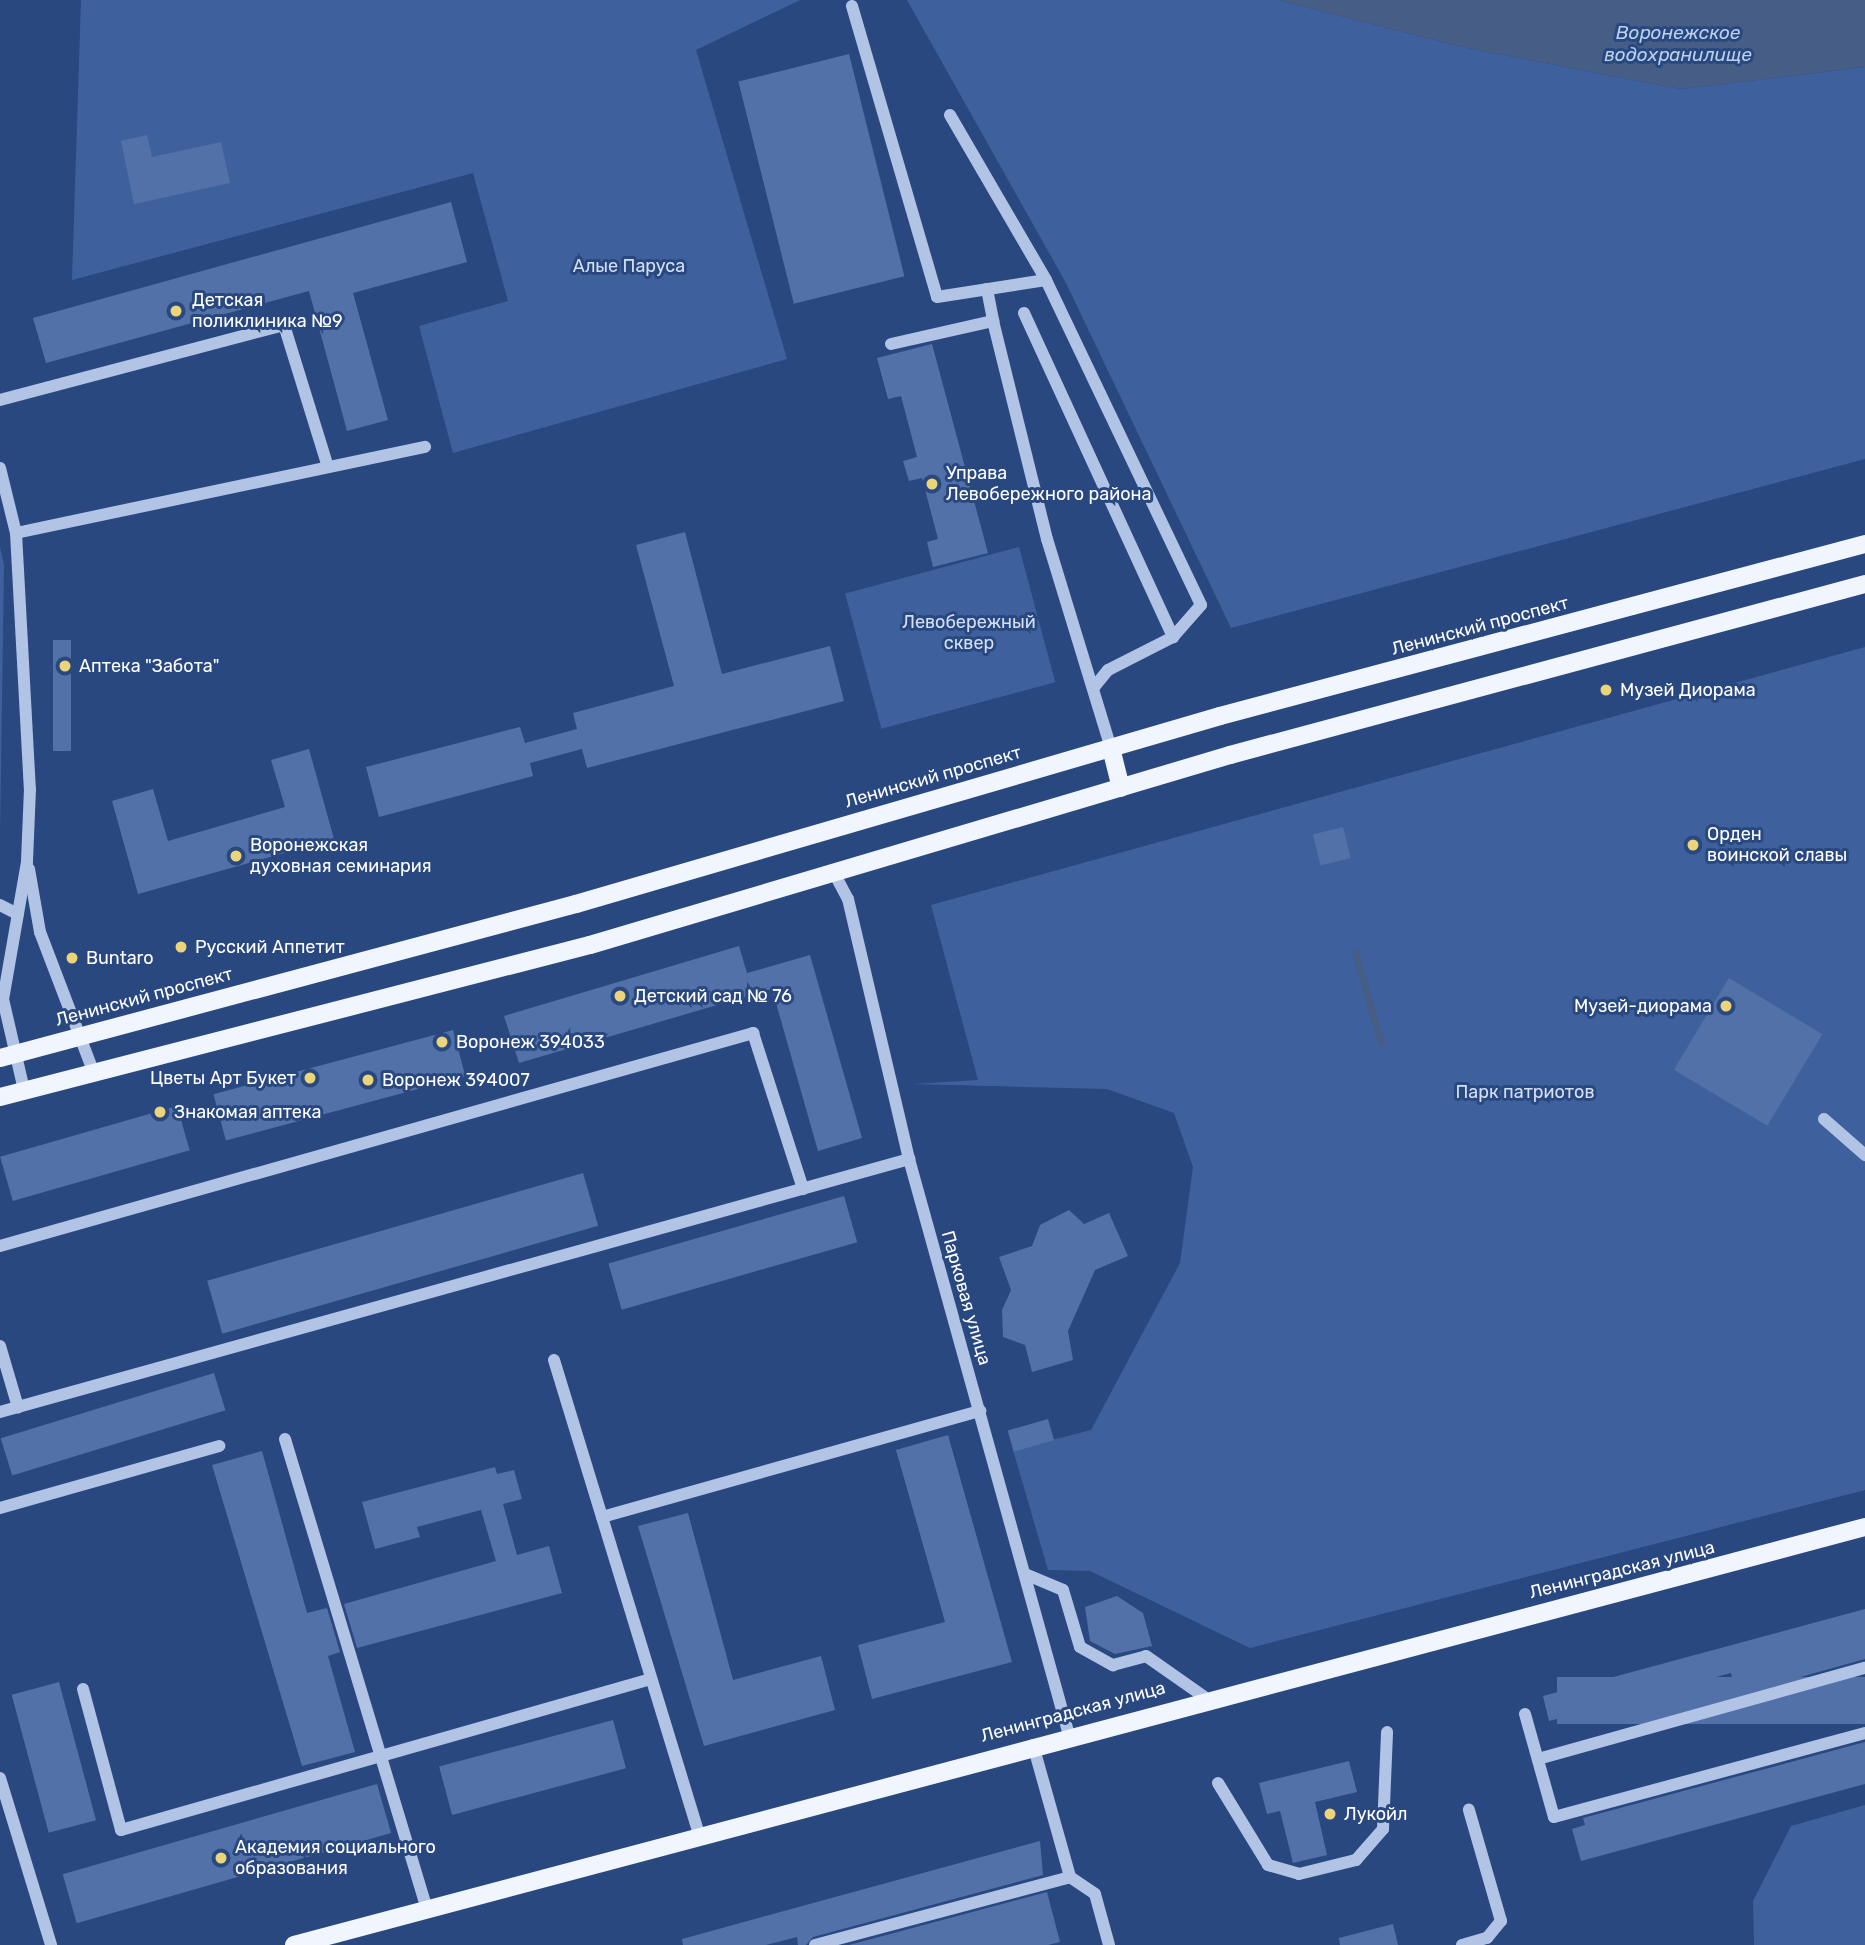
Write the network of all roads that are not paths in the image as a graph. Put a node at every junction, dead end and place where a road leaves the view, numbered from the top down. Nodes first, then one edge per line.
1 (852, 6) dead end
2 (950, 115) dead end
3 (1046, 280) junction
4 (986, 289) junction
5 (1024, 313) dead end
6 (993, 321) junction
7 (891, 344) dead end
8 (0, 400) edge
9 (425, 447) dead end
10 (327, 464) junction
11 (0, 468) edge
12 (16, 533) junction
13 (1865, 544) edge
14 (1865, 584) edge
15 (1173, 637) junction
16 (1094, 687) junction
17 (1111, 748) junction
18 (1121, 788) junction
19 (27, 862) junction
20 (833, 871) junction
21 (0, 905) edge
22 (18, 915) junction
23 (4, 960) edge
24 (83, 1035) junction
25 (7, 1056) edge
26 (93, 1071) junction
27 (24, 1090) junction
28 (0, 1097) edge
29 (1824, 1119) dead end
30 (1865, 1155) edge
31 (909, 1159) junction
32 (803, 1189) junction
33 (0, 1246) edge
34 (0, 1346) edge
35 (554, 1360) dead end
36 (18, 1407) junction
37 (980, 1411) junction
38 (0, 1412) edge
39 (285, 1439) dead end
40 (219, 1446) dead end
41 (0, 1508) edge
42 (602, 1517) junction
43 (1865, 1527) edge
44 (1025, 1574) junction
45 (1865, 1668) edge
46 (652, 1679) junction
47 (83, 1689) dead end
48 (1206, 1699) junction
49 (1525, 1714) dead end
50 (1387, 1732) dead end
51 (1865, 1733) edge
52 (1069, 1735) junction
53 (1032, 1745) junction
54 (382, 1756) junction
55 (1538, 1759) junction
56 (0, 1778) edge
57 (1218, 1783) dead end
58 (1469, 1810) dead end
59 (699, 1835) junction
60 (1070, 1877) junction
61 (427, 1909) junction
62 (1109, 1943) edge
63 (51, 1945) edge
64 (294, 1945) edge
65 (815, 1945) edge
66 (1095, 1945) edge
67 (1462, 1945) edge

1 - 4 street
2 - 3 street
3 - 4 street
3 - 15 street
4 - 6 street
5 - 15 street
6 - 7 street
6 - 16 street
8 - 10 street
9 - 10 street
10 - 12 street
11 - 12 street
12 - 19 street
13 - 17 main road, Ленинский проспект
14 - 18 main road
15 - 16 street
16 - 17 street
17 - 18 main road
17 - 24 main road, Ленинский проспект
18 - 20 main road
19 - 22 street
19 - 24 street
20 - 26 main road
20 - 31 street, Парковая улица
21 - 22 street
22 - 23 street
23 - 25 street
24 - 25 main road, Ленинский проспект
24 - 26 street
25 - 27 street
26 - 27 main road
27 - 28 main road
29 - 30 street
31 - 32 street
31 - 37 street, Парковая улица
32 - 33 street
32 - 36 street
34 - 36 street
35 - 42 street
36 - 38 street
37 - 42 street
37 - 44 street, Парковая улица
39 - 54 street
40 - 41 street
42 - 46 street
43 - 48 main road, Ленинградская улица
44 - 48 street
44 - 52 street, Парковая улица
45 - 55 street
46 - 54 street
46 - 59 street
47 - 54 street
48 - 52 main road, Ленинградская улица
49 - 55 street
50 - 57 street
51 - 55 street
52 - 53 main road, Ленинградская улица
53 - 59 main road, Ленинградская улица
53 - 60 street
54 - 61 street
56 - 63 street
58 - 67 street
59 - 61 main road, Ленинградская улица
60 - 62 street
60 - 65 street
61 - 64 main road, Ленинградская улица
62 - 66 street

